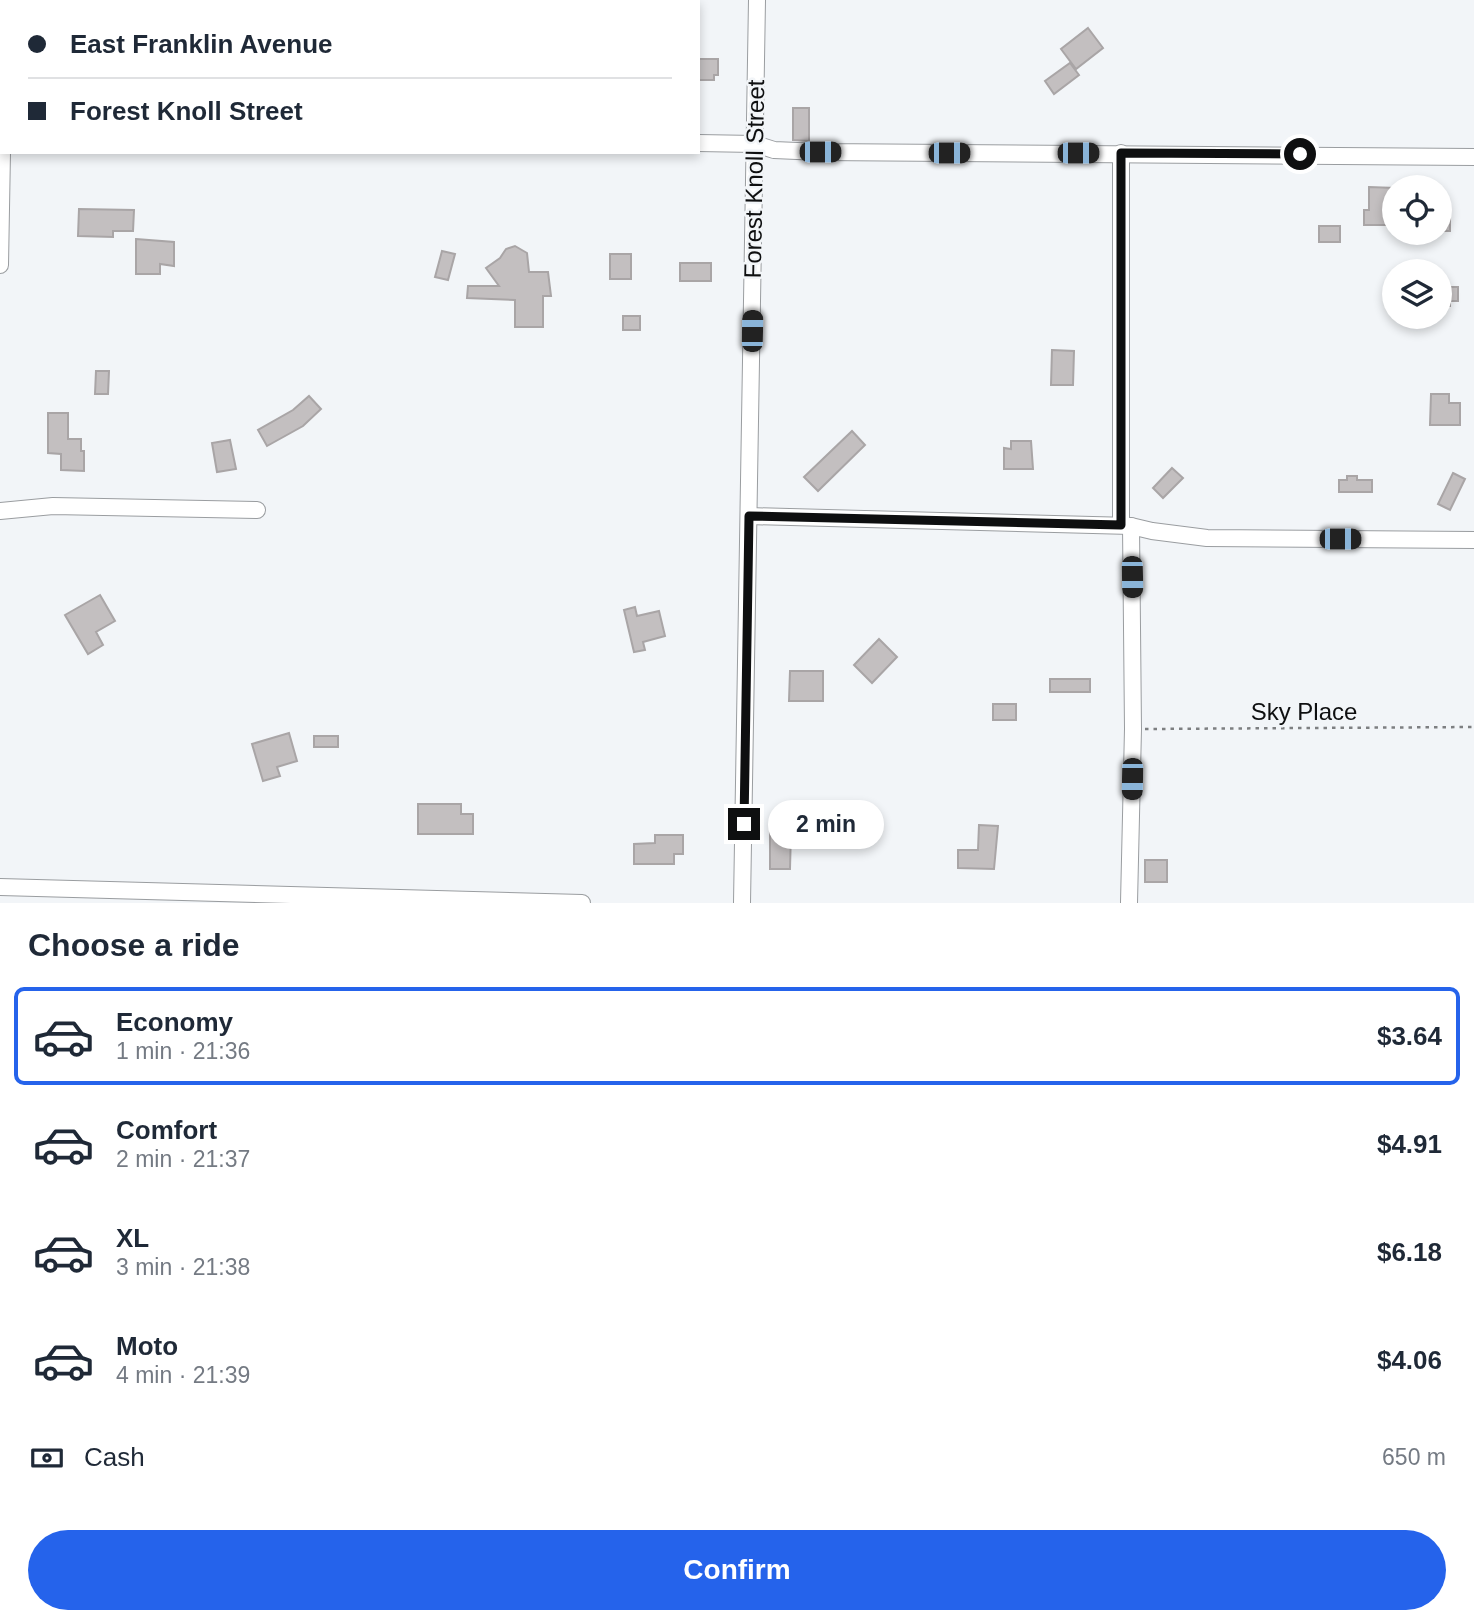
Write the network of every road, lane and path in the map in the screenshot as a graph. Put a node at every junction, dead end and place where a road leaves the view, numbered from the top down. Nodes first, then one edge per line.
1 (757, 0) edge
2 (700, 143) edge
3 (755, 144) junction
4 (1121, 153) junction
5 (2, 154) edge
6 (1474, 157) edge
7 (0, 265) edge
8 (257, 510) dead end
9 (0, 511) edge
10 (749, 516) junction
11 (1126, 526) junction
12 (1474, 540) edge
13 (1474, 727) edge
14 (1133, 729) junction
15 (0, 887) edge
16 (582, 903) edge
17 (742, 903) edge
18 (1129, 903) edge

1 - 3 street, Forest Knoll Street
2 - 3 street
3 - 4 street
3 - 10 street, Forest Knoll Street
4 - 6 street
4 - 11 street
5 - 7 street
8 - 9 street
10 - 11 street
10 - 17 street, Forest Knoll Street
11 - 12 street
11 - 14 street
13 - 14 path, Sky Place
14 - 18 street
15 - 16 street

